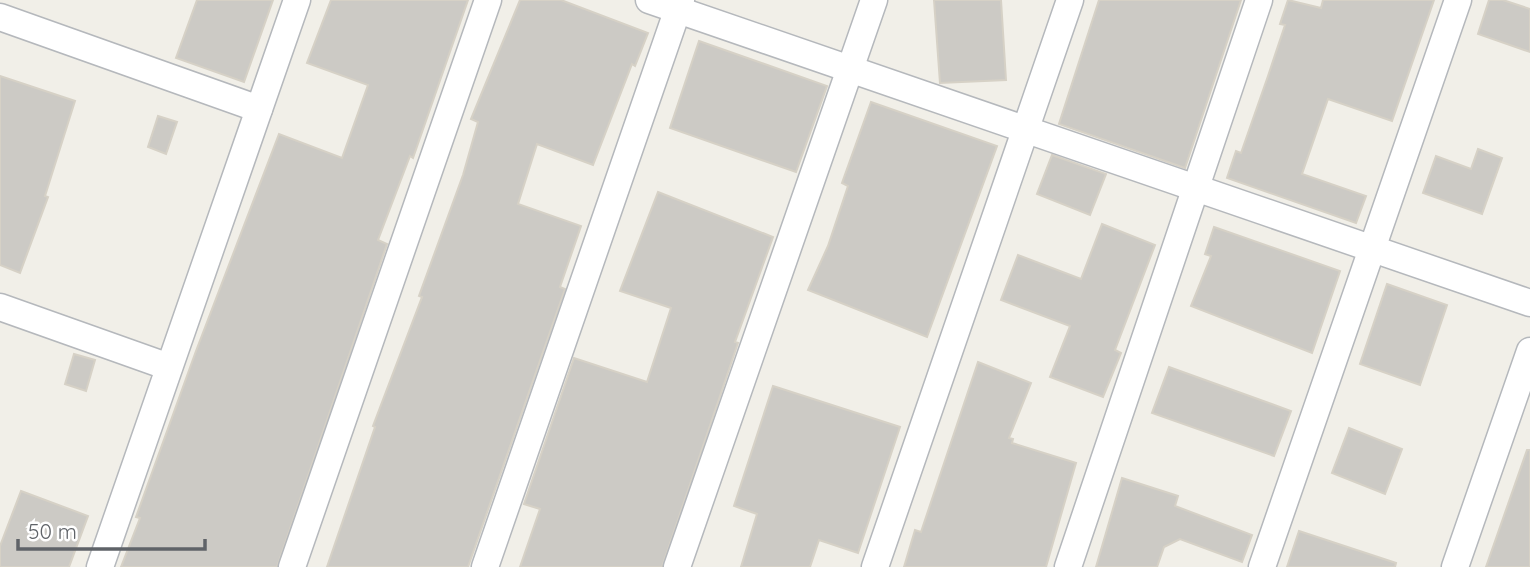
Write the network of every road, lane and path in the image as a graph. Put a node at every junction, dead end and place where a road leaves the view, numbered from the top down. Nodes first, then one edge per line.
1 (297, 0) edge
2 (488, 0) edge
3 (649, 0) edge
4 (874, 0) edge
5 (1070, 0) edge
6 (1259, 0) edge
7 (1458, 0) edge
8 (680, 5) edge
9 (0, 17) edge
10 (850, 69) junction
11 (259, 109) junction
12 (1025, 129) junction
13 (1196, 188) junction
14 (1372, 249) junction
15 (1530, 303) edge
16 (0, 307) edge
17 (1530, 351) edge
18 (169, 367) junction
19 (100, 567) edge
20 (292, 567) edge
21 (485, 567) edge
22 (677, 567) edge
23 (874, 567) edge
24 (1068, 567) edge
25 (1262, 567) edge
26 (1455, 567) edge

1 - 11 street
2 - 20 street
3 - 8 street
4 - 10 street
5 - 12 street
6 - 13 street
7 - 14 street
8 - 10 street
8 - 21 street
9 - 11 street
10 - 12 street
10 - 22 street
11 - 18 street
12 - 13 street
12 - 23 street
13 - 14 street
13 - 24 street
14 - 15 street
14 - 25 street
16 - 18 street
17 - 26 street
18 - 19 street

